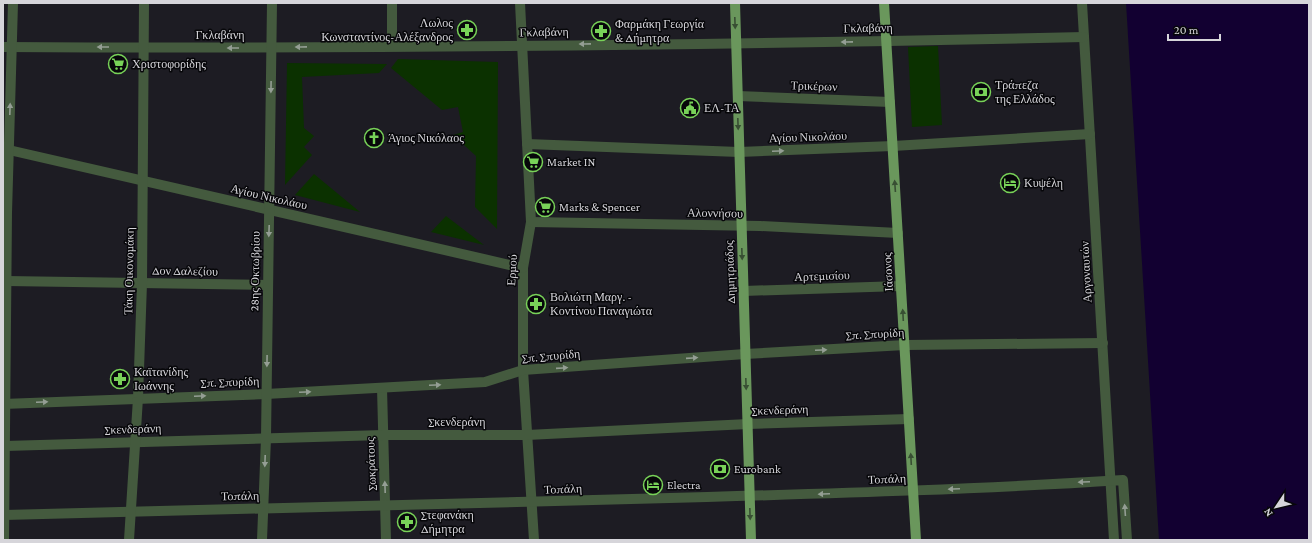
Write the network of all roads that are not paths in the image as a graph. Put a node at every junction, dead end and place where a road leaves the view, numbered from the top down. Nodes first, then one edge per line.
1 (13, 3) edge
2 (144, 3) edge
3 (272, 3) edge
4 (392, 3) edge
5 (520, 3) edge
6 (735, 3) edge
7 (884, 3) edge
8 (1082, 3) edge
9 (1084, 37) junction
10 (886, 41) junction
11 (736, 43) junction
12 (522, 45) junction
13 (392, 46) junction
14 (8, 47) edge
15 (143, 48) junction
16 (272, 48) junction
17 (738, 96) junction
18 (890, 102) junction
19 (1090, 134) junction
20 (527, 144) junction
21 (893, 146) junction
22 (9, 150) junction
23 (739, 152) junction
24 (6, 163) edge
25 (143, 181) junction
26 (270, 210) junction
27 (531, 222) junction
28 (742, 226) junction
29 (898, 233) junction
30 (523, 268) junction
31 (6, 281) junction
32 (142, 283) junction
33 (268, 285) junction
34 (901, 286) junction
35 (744, 291) junction
36 (4, 300) edge
37 (1103, 343) junction
38 (905, 345) junction
39 (746, 354) junction
40 (523, 370) junction
41 (382, 388) junction
42 (266, 394) junction
43 (138, 398) junction
44 (4, 404) edge
45 (909, 419) junction
46 (748, 424) junction
47 (383, 435) junction
48 (527, 435) junction
49 (266, 438) junction
50 (135, 442) junction
51 (5, 446) junction
52 (1110, 481) junction
53 (913, 491) junction
54 (750, 496) junction
55 (532, 503) junction
56 (385, 505) junction
57 (263, 508) junction
58 (131, 512) junction
59 (4, 515) junction
60 (4, 540) edge
61 (129, 540) edge
62 (262, 540) edge
63 (386, 540) edge
64 (534, 540) edge
65 (751, 540) edge
66 (916, 540) edge
67 (1114, 540) edge
68 (1127, 540) edge

1 - 14 street
2 - 15 street, Τάκη Οικονομάκη
3 - 16 street, 28ης Οκτωβρίου
4 - 13 street
5 - 12 street, Ερμού
6 -> 11 main road, Δημητριάδος
7 - 10 main road, Ιάσονος
8 - 9 street, Αργοναυτών
9 - 10 street, Γκλαβάνη
9 - 19 street, Αργοναυτών
10 -> 11 street, Γκλαβάνη
10 - 18 main road, Ιάσονος
11 -> 12 street, Γκλαβάνη
11 - 17 main road, Δημητριάδος
12 - 13 street, Γκλαβάνη
12 - 20 street, Ερμού
13 -> 16 street, Γκλαβάνη
15 -> 14 street, Γκλαβάνη
22 -> 14 street
16 -> 15 street, Γκλαβάνη
15 - 25 street, Τάκη Οικονομάκη
16 -> 26 street, 28ης Οκτωβρίου
17 - 18 street, Τρικέρων
17 -> 23 main road, Δημητριάδος
18 - 21 main road, Ιάσονος
19 - 21 street, Αγίου Νικολάου
19 - 37 street, Αργοναυτών
20 - 23 street, Αγίου Νικολάου
20 - 27 street, Ερμού
23 -> 21 street, Αγίου Νικολάου
29 -> 21 main road, Ιάσονος
22 - 24 street
22 - 25 street, Αγίου Νικολάου
23 - 28 main road, Δημητριάδος
24 - 31 street
25 - 26 street, Αγίου Νικολάου
25 - 32 street, Τάκη Οικονομάκη
26 - 30 street, Αγίου Νικολάου
26 -> 33 street, 28ης Οκτωβρίου
27 - 28 street, Αλοννήσου
27 - 30 street, Ερμού
28 - 29 street, Αλοννήσου
28 -> 35 main road, Δημητριάδος
29 - 34 main road, Ιάσονος
30 - 40 street, Ερμού
31 - 32 street, Δον Δαλεζίου
31 - 36 street
32 - 33 street, Δον Δαλεζίου
32 - 43 street, Τάκη Οικονομάκη
33 -> 42 street, 28ης Οκτωβρίου
34 - 35 street, Αρτεμισίου
38 -> 34 main road, Ιάσονος
35 - 39 main road, Δημητριάδος
36 - 44 street
37 - 38 street, Σπ. Σπυρίδη
37 - 52 street, Αργοναυτών
39 -> 38 street, Σπ. Σπυρίδη
38 - 45 main road, Ιάσονος
40 -> 39 street, Σπ. Σπυρίδη
39 -> 46 main road, Δημητριάδος
41 -> 40 street, Σπ. Σπυρίδη
40 - 48 street, Ερμού
42 -> 41 street, Σπ. Σπυρίδη
41 - 47 street, Σωκράτους
43 -> 42 street, Σπ. Σπυρίδη
42 - 49 street, 28ης Οκτωβρίου
44 -> 43 street, Σπ. Σπυρίδη
43 - 50 street, Τάκη Οικονομάκη
44 - 51 street
45 - 46 street, Σκενδεράνη
53 -> 45 main road, Ιάσονος
46 - 48 street, Σκενδεράνη
46 - 54 main road, Δημητριάδος
47 - 48 street, Σκενδεράνη
47 - 49 street, Σκενδεράνη
56 -> 47 street, Σωκράτους
48 - 55 street, Ερμού
49 - 50 street, Σκενδεράνη
49 -> 57 street, 28ης Οκτωβρίου
50 - 51 street, Σκενδεράνη
50 - 58 street, Τάκη Οικονομάκη
51 - 59 street
52 -> 53 street, Τοπάλη
52 - 67 street, Αργοναυτών
68 -> 52 street, Τοπάλη
53 -> 54 street, Τοπάλη
53 - 66 main road, Ιάσονος
54 - 55 street, Τοπάλη
54 -> 65 main road, Δημητριάδος
55 - 56 street, Τοπάλη
55 - 64 street, Ερμού
56 - 57 street, Τοπάλη
56 - 63 street, Σωκράτους
57 - 58 street, Τοπάλη
57 - 62 street, 28ης Οκτωβρίου
58 - 59 street, Τοπάλη
58 - 61 street, Τάκη Οικονομάκη
59 - 60 street

